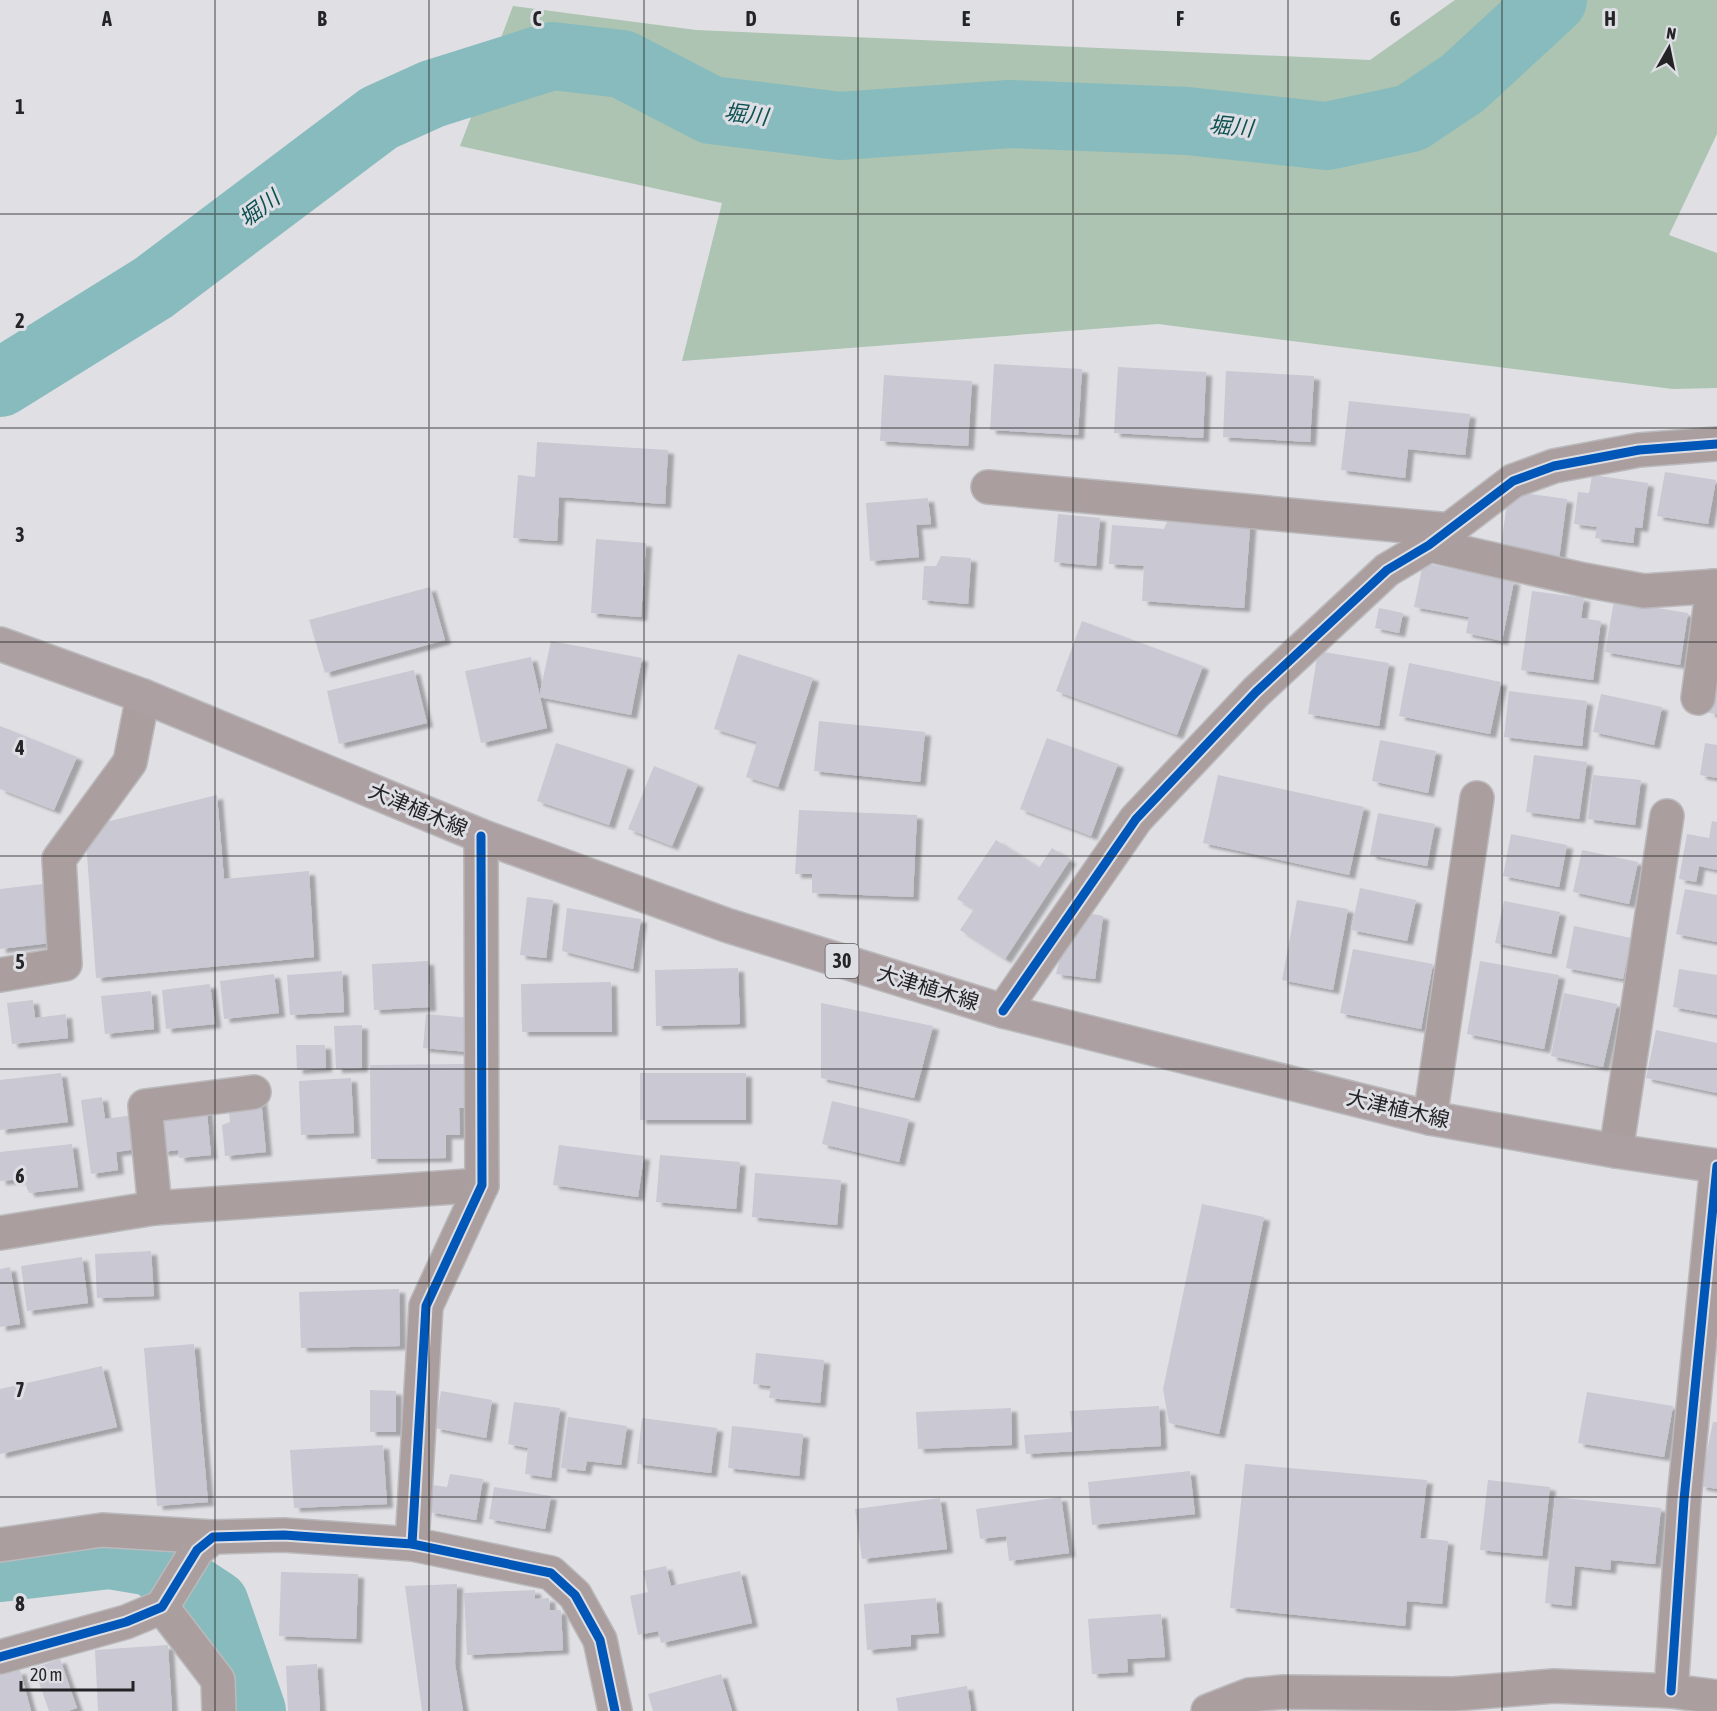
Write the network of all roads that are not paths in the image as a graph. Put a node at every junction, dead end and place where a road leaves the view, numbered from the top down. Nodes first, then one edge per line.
1 (1717, 444) edge
2 (988, 487) dead end
3 (1440, 538) junction
4 (1715, 586) edge
5 (0, 644) edge
6 (143, 696) junction
7 (1698, 698) dead end
8 (1478, 798) dead end
9 (1666, 816) dead end
10 (481, 836) junction
11 (0, 975) edge
12 (1003, 1011) junction
13 (254, 1092) dead end
14 (1430, 1118) junction
15 (1616, 1151) junction
16 (1717, 1166) edge
17 (483, 1185) junction
18 (155, 1208) junction
19 (0, 1233) edge
20 (213, 1538) junction
21 (412, 1544) junction
22 (0, 1545) edge
23 (162, 1606) junction
24 (0, 1657) edge
25 (1671, 1691) junction
26 (1717, 1697) edge
27 (219, 1711) edge
28 (615, 1711) edge
29 (1208, 1711) edge

1 - 3 street
2 - 3 street
3 - 4 street
3 - 12 street
4 - 7 street
5 - 6 main road, 大津植木線 / 30
6 - 10 main road, 大津植木線 / 30
6 - 11 street
8 - 14 street
9 - 15 street
10 - 12 main road, 大津植木線 / 30
10 - 17 street
12 - 14 main road, 大津植木線 / 30
13 - 18 street
14 - 15 main road, 大津植木線 / 30
15 - 16 main road, 大津植木線 / 30
16 - 25 street
17 - 18 street
17 - 21 street
18 - 19 street
20 - 21 street
20 - 22 street
20 - 23 street
21 - 28 street
23 - 24 street
23 - 27 street
25 - 26 street
25 - 29 street

